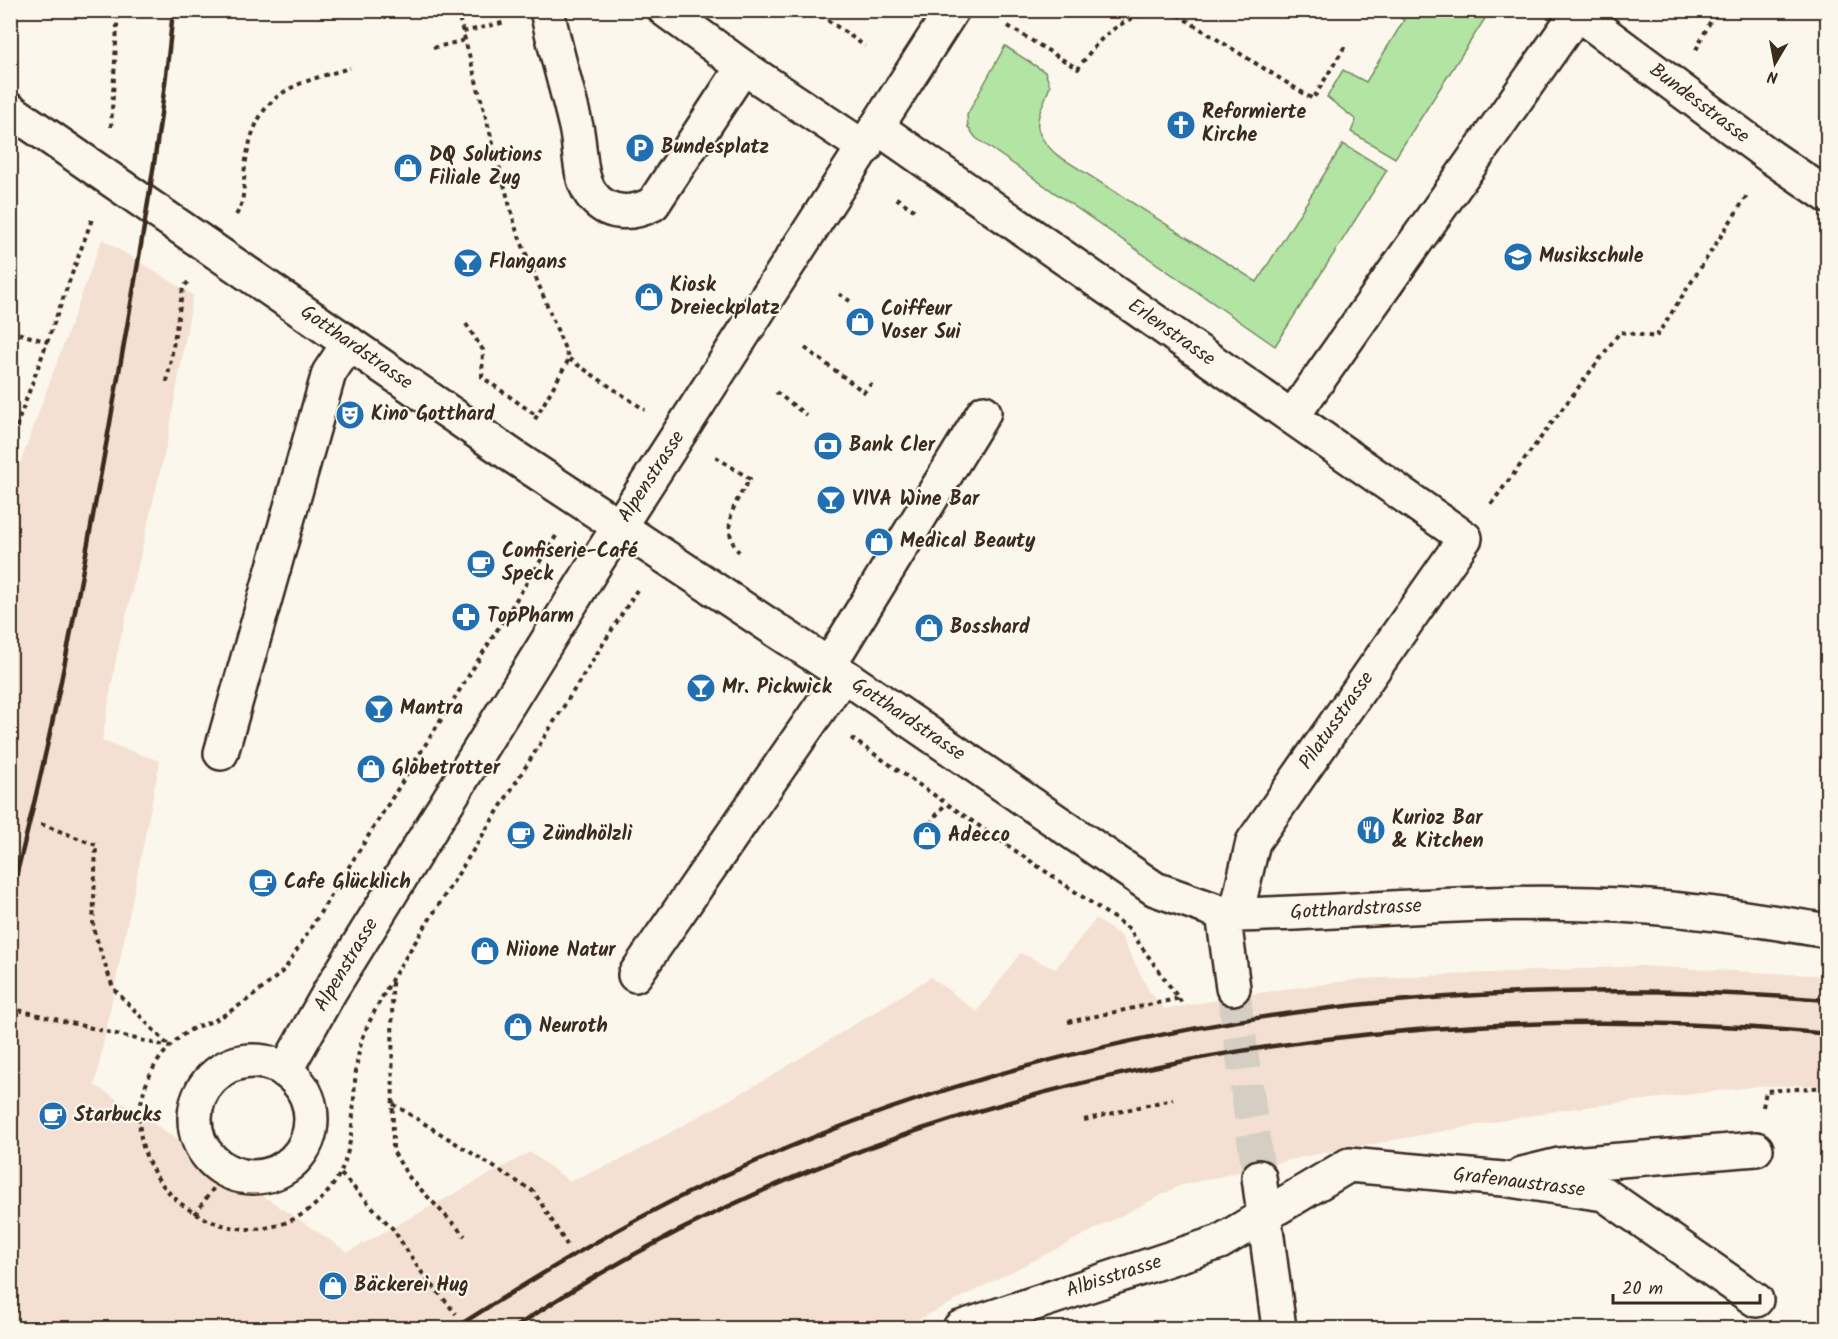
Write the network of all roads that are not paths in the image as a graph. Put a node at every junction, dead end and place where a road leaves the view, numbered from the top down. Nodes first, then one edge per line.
1 (547, 10) edge
2 (665, 10) edge
3 (1575, 12) edge
4 (942, 14) edge
5 (743, 67) junction
6 (10, 110) edge
7 (871, 137) junction
8 (1827, 196) edge
9 (349, 343) junction
10 (984, 412) dead end
11 (1292, 417) junction
12 (619, 528) junction
13 (1465, 538) joint
14 (836, 670) junction
15 (221, 753) dead end
16 (1229, 914) junction
17 (1827, 931) edge
18 (635, 975) dead end
19 (1233, 988) tunnel mouth
20 (285, 1071) junction
21 (1756, 1149) dead end
22 (1259, 1177) tunnel mouth
23 (1503, 1179) junction
24 (1264, 1215) junction
25 (1756, 1300) dead end
26 (960, 1329) edge
27 (1279, 1329) edge

1 - 5 street
2 - 5 street, Erlenstrasse
3 - 8 street, Bundesstrasse
3 - 11 street
4 - 7 street, Alpenstrasse
5 - 7 street, Erlenstrasse
6 - 9 street, Gotthardstrasse
7 - 11 street, Erlenstrasse
7 - 12 street, Alpenstrasse
9 - 12 street, Gotthardstrasse
9 - 15 street
10 - 14 street
11 - 13 street, Erlenstrasse
12 - 14 street, Gotthardstrasse
12 - 20 street, Alpenstrasse
13 - 16 street, Pilatusstrasse
14 - 16 street, Gotthardstrasse
14 - 18 street
16 - 17 street, Gotthardstrasse
16 - 19 street
20 - 20 street
21 - 23 street
22 - 24 street
23 - 24 street, Grafenaustrasse
23 - 25 street, Grafenaustrasse
24 - 26 street, Albisstrasse
24 - 27 street

